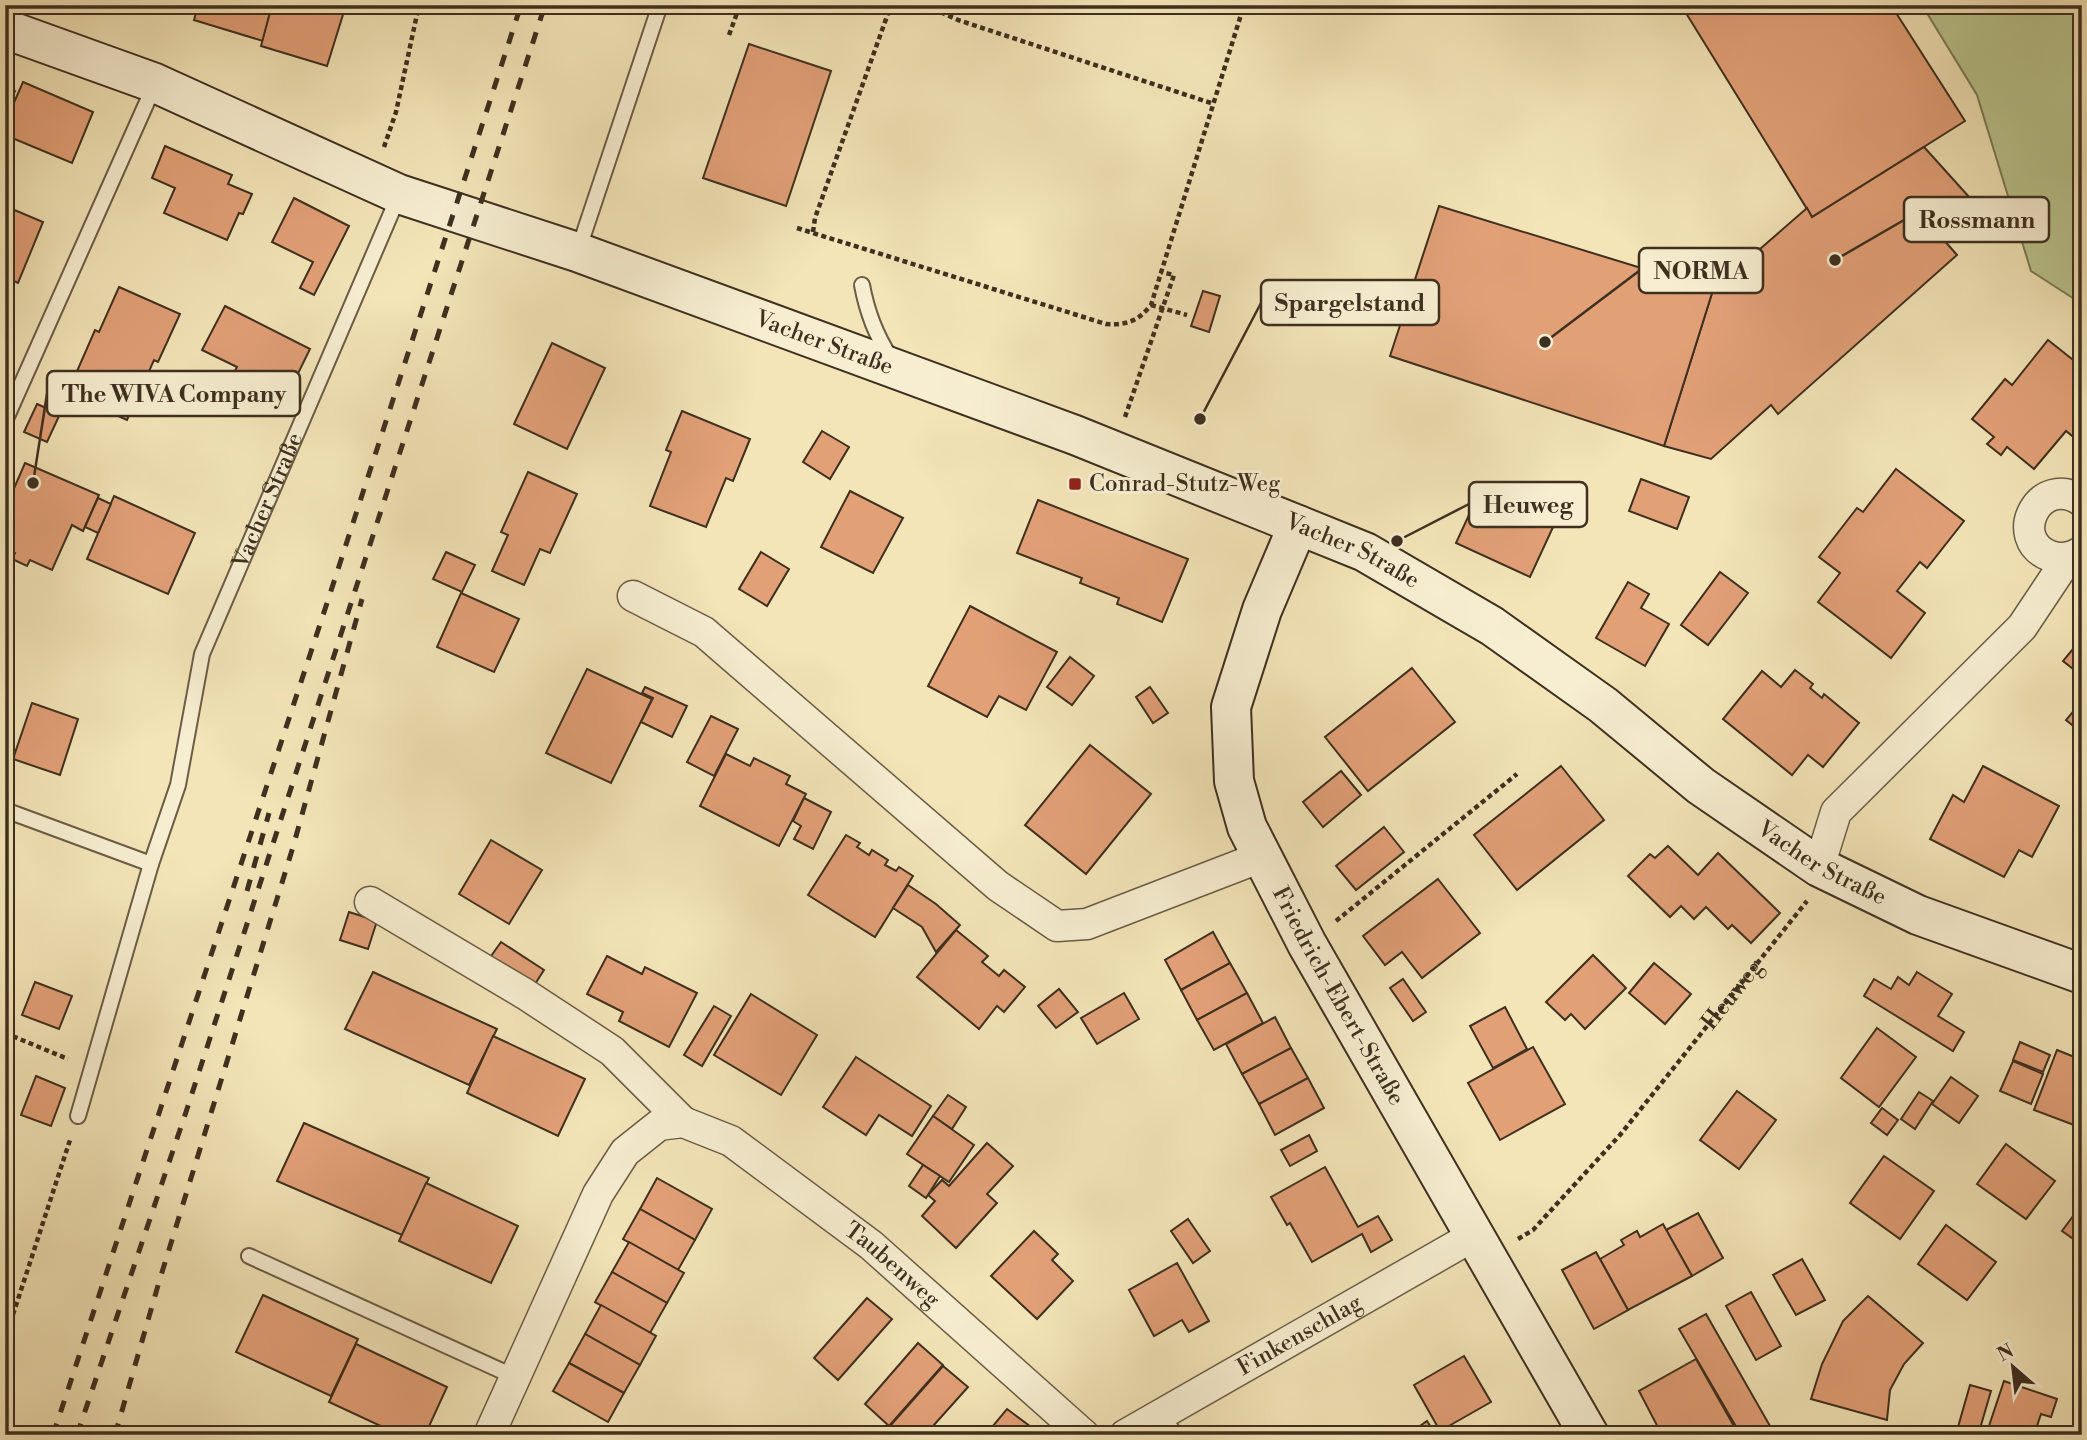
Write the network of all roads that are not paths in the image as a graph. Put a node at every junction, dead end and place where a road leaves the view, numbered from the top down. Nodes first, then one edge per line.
1 (660, 5) edge
2 (5, 29) edge
3 (155, 83) junction
4 (385, 187) junction
5 (577, 252) junction
6 (862, 285) dead end
7 (898, 370) junction
8 (5, 421) edge
9 (2082, 501) edge
10 (1298, 525) junction
11 (2075, 554) edge
12 (633, 596) dead end
13 (5, 810) edge
14 (1261, 858) junction
15 (151, 864) junction
16 (1819, 867) junction
17 (370, 902) dead end
18 (2082, 974) edge
19 (78, 1116) road end
20 (683, 1122) junction
21 (1475, 1236) junction
22 (249, 1256) dead end
23 (515, 1377) junction
24 (1168, 1424) edge
25 (489, 1435) edge
26 (1084, 1435) edge
27 (1125, 1435) edge
28 (1589, 1435) edge

1 - 5 lane
2 - 3 street, Vacher Straße
3 - 4 street, Vacher Straße
3 - 8 lane
4 - 5 street, Vacher Straße
4 - 15 lane, Vacher Straße
5 - 7 street, Vacher Straße
6 - 7 lane
7 - 10 street, Vacher Straße
9 - 11 street
10 - 14 street, Friedrich-Ebert-Straße
10 - 16 street, Vacher Straße
11 - 16 street
12 - 14 street
13 - 15 lane
14 - 21 street, Friedrich-Ebert-Straße
15 - 19 lane, Vacher Straße
16 - 18 street, Vacher Straße
17 - 20 street, Taubenweg
20 - 23 street
20 - 26 street, Taubenweg
21 - 24 street, Finkenschlag
21 - 28 street, Friedrich-Ebert-Straße
22 - 23 lane
23 - 25 street
24 - 27 street, Finkenschlag

